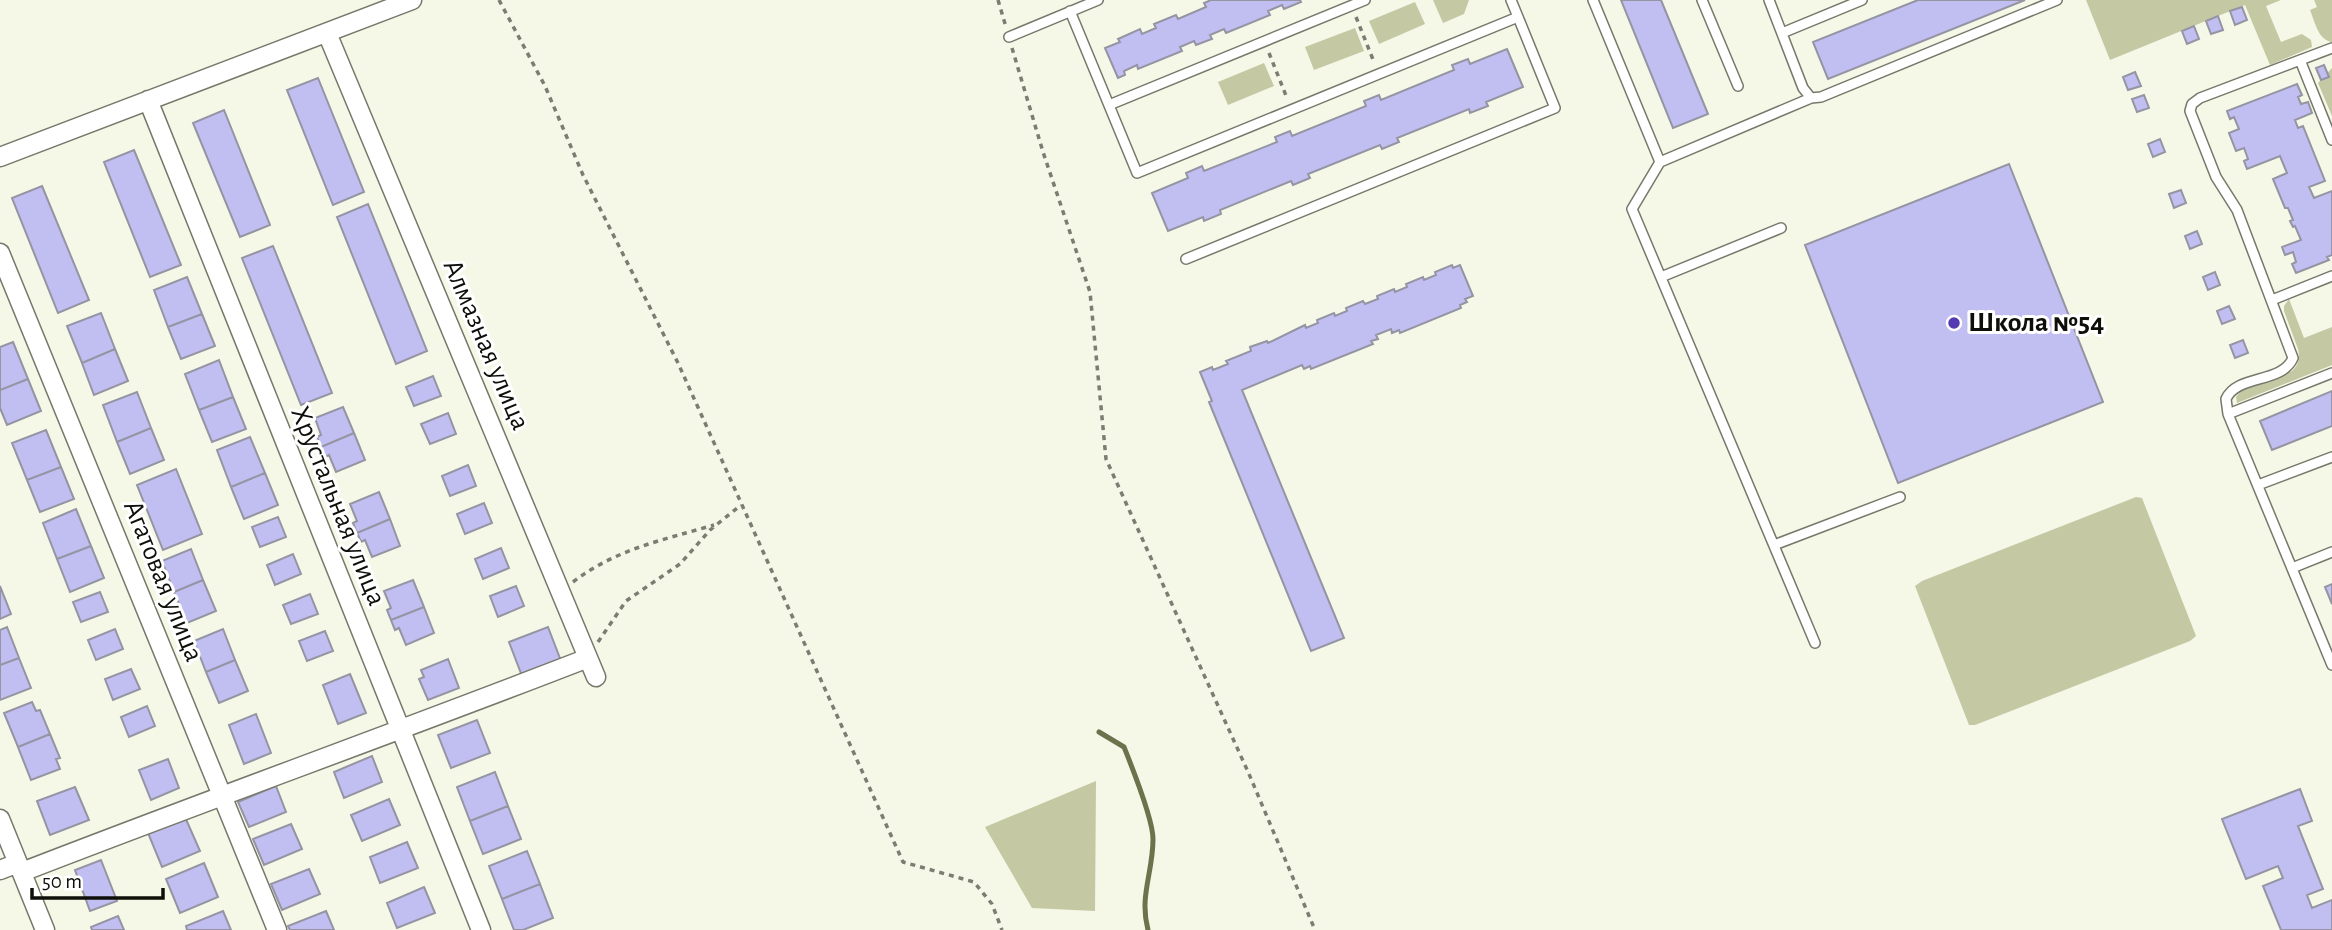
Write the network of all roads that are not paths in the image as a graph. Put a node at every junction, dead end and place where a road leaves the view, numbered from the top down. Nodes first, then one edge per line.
1 (412, 0) edge
2 (1098, 0) edge
3 (1365, 0) edge
4 (1511, 0) edge
5 (1593, 0) edge
6 (1702, 0) edge
7 (1769, 0) edge
8 (1862, 0) edge
9 (2057, 0) edge
10 (1070, 11) junction
11 (1518, 17) junction
12 (327, 33) junction
13 (1782, 33) junction
14 (1009, 37) road end
15 (2332, 48) edge
16 (2300, 60) junction
17 (1738, 86) dead end
18 (1811, 98) junction
19 (148, 100) junction
20 (1109, 105) junction
21 (2332, 140) edge
22 (0, 157) edge
23 (1660, 162) junction
24 (1781, 228) dead end
25 (0, 253) edge
26 (1186, 259) dead end
27 (2332, 276) edge
28 (1661, 277) junction
29 (2272, 300) junction
30 (2332, 373) edge
31 (2228, 414) junction
32 (2332, 457) edge
33 (2258, 485) junction
34 (1900, 497) dead end
35 (1774, 545) junction
36 (2332, 552) edge
37 (2292, 568) junction
38 (1815, 643) dead end
39 (2329, 650) edge
40 (588, 658) junction
41 (2332, 665) edge
42 (596, 677) dead end
43 (400, 731) junction
44 (222, 794) junction
45 (0, 819) edge
46 (4, 841) edge
47 (20, 867) junction
48 (0, 870) edge
49 (46, 930) edge
50 (277, 930) edge
51 (481, 930) edge

1 - 12 street
2 - 10 lane
3 - 20 lane
4 - 11 lane
5 - 23 lane
6 - 17 lane
7 - 13 lane
8 - 13 lane
9 - 18 lane
10 - 14 lane
10 - 20 lane
11 - 20 lane
11 - 26 lane
12 - 19 street
12 - 40 street, Алмазная улица
13 - 18 lane
15 - 16 lane
16 - 21 lane
16 - 29 lane
18 - 23 lane
19 - 22 street
19 - 43 street, Хрустальная улица
23 - 28 lane
24 - 28 lane
25 - 44 street, Агатовая улица
27 - 29 lane
28 - 35 lane
29 - 31 lane
30 - 31 lane
31 - 33 lane
32 - 33 lane
33 - 37 lane
34 - 35 lane
35 - 38 lane
36 - 37 lane
37 - 39 lane
39 - 41 lane
40 - 42 street, Алмазная улица
40 - 43 street
43 - 44 street
43 - 51 street, Хрустальная улица
44 - 47 street
44 - 50 street, Агатовая улица
45 - 46 street
46 - 47 street
47 - 48 street
47 - 49 street

